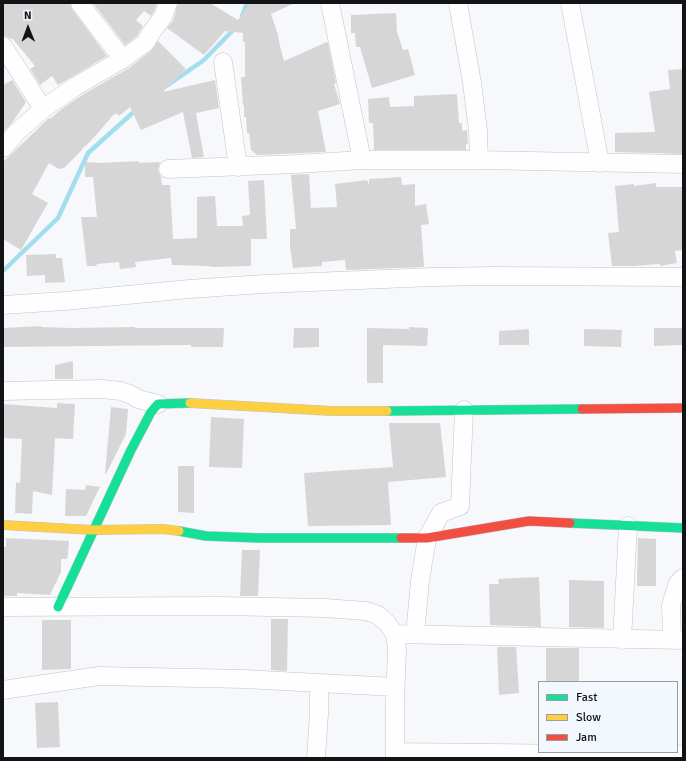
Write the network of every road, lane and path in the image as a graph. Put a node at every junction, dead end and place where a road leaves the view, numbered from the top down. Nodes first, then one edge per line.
1 (80, 3) edge
2 (168, 3) edge
3 (330, 3) edge
4 (458, 3) edge
5 (570, 3) edge
6 (3, 46) edge
7 (123, 59) junction
8 (223, 62) dead end
9 (43, 109) junction
10 (10, 128) edge
11 (3, 148) edge
12 (362, 160) junction
13 (479, 160) junction
14 (600, 163) junction
15 (683, 164) edge
16 (238, 167) junction
17 (168, 169) dead end
18 (683, 277) edge
19 (3, 305) edge
20 (3, 391) edge
21 (158, 404) junction
22 (683, 408) edge
23 (464, 410) junction
24 (3, 525) edge
25 (628, 526) junction
26 (683, 528) edge
27 (93, 530) junction
28 (427, 538) junction
29 (683, 578) edge
30 (3, 607) edge
31 (58, 607) junction
32 (395, 634) junction
33 (415, 634) junction
34 (622, 640) junction
35 (677, 640) edge
36 (319, 683) junction
37 (395, 687) junction
38 (3, 690) edge
39 (395, 755) edge
40 (683, 755) edge
41 (316, 758) edge

1 - 7 street
2 - 7 street
3 - 12 street
4 - 13 street
5 - 14 street
6 - 9 street
7 - 9 street
8 - 16 street
9 - 10 street
10 - 11 street
12 - 13 street
12 - 16 street
13 - 14 street
14 - 15 street
16 - 17 street
18 - 19 street
20 - 21 street
21 - 23 street
21 - 27 street
22 - 23 street
23 - 28 street
24 - 27 street
25 - 26 street
25 - 28 street
25 - 34 street
27 - 28 street
27 - 31 street
28 - 33 street
29 - 35 street
30 - 31 street
31 - 32 street
32 - 33 street
32 - 37 street
33 - 34 street
34 - 35 street
36 - 37 street
36 - 38 street
36 - 41 street
37 - 39 street
39 - 40 street

